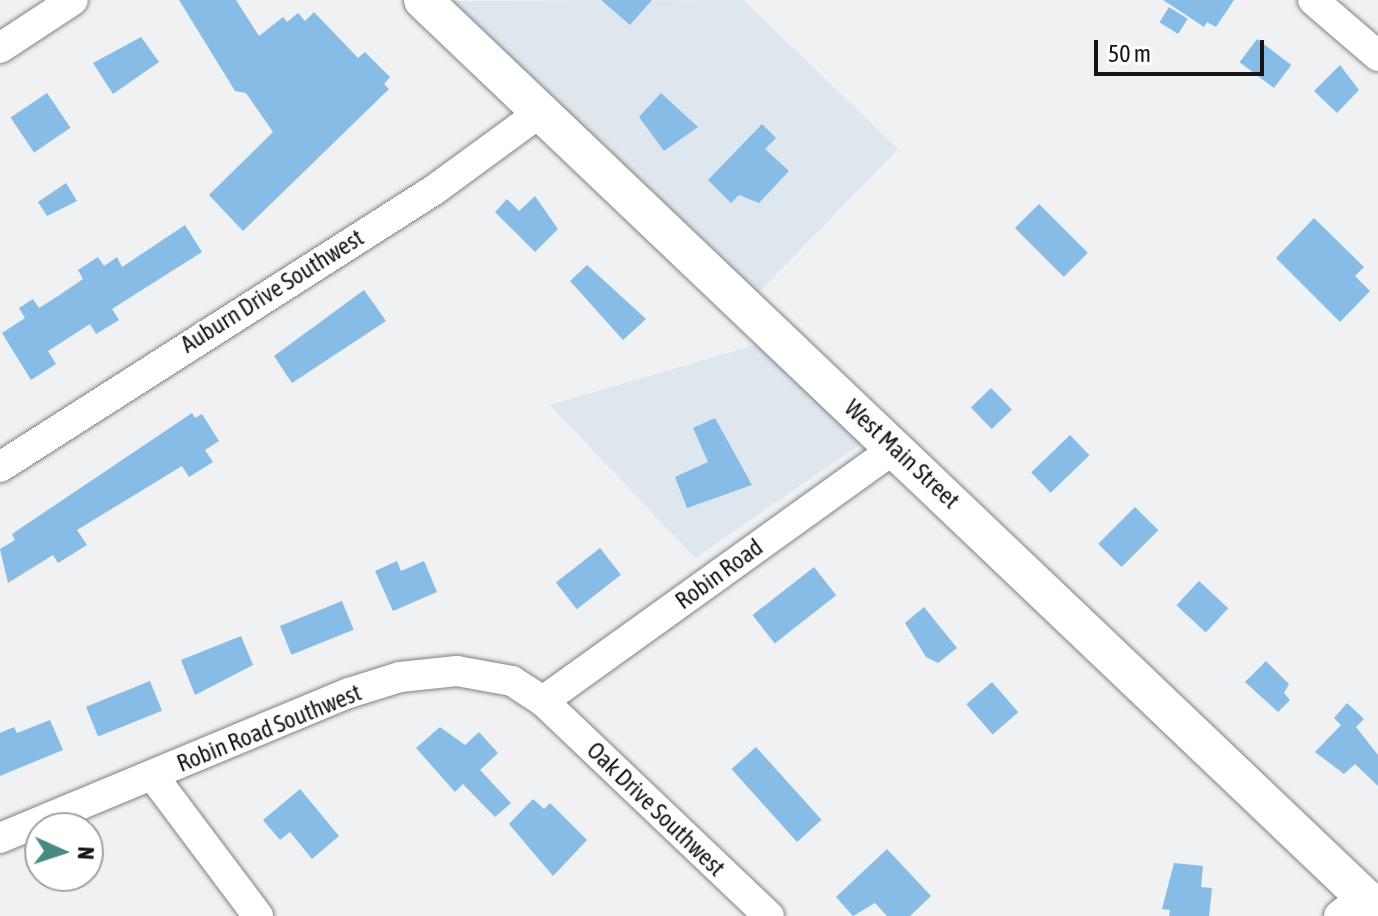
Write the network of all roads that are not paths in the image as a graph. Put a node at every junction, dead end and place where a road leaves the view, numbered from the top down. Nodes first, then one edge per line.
1 (73, 0) edge
2 (423, 0) edge
3 (1313, 0) edge
4 (0, 48) edge
5 (1378, 56) edge
6 (542, 111) junction
7 (895, 448) junction
8 (0, 467) edge
9 (543, 701) junction
10 (153, 776) junction
11 (0, 838) edge
12 (1360, 908) edge
13 (258, 916) edge
14 (769, 916) edge

1 - 4 street
2 - 6 main road, West Main Street
3 - 5 street
6 - 7 main road, West Main Street
6 - 8 street, Auburn Drive Southwest
7 - 9 street, Robin Road
7 - 12 main road, West Main Street
9 - 10 street, Robin Road Southwest
9 - 14 street, Oak Drive Southwest
10 - 11 street, Robin Road Southwest
10 - 13 street

